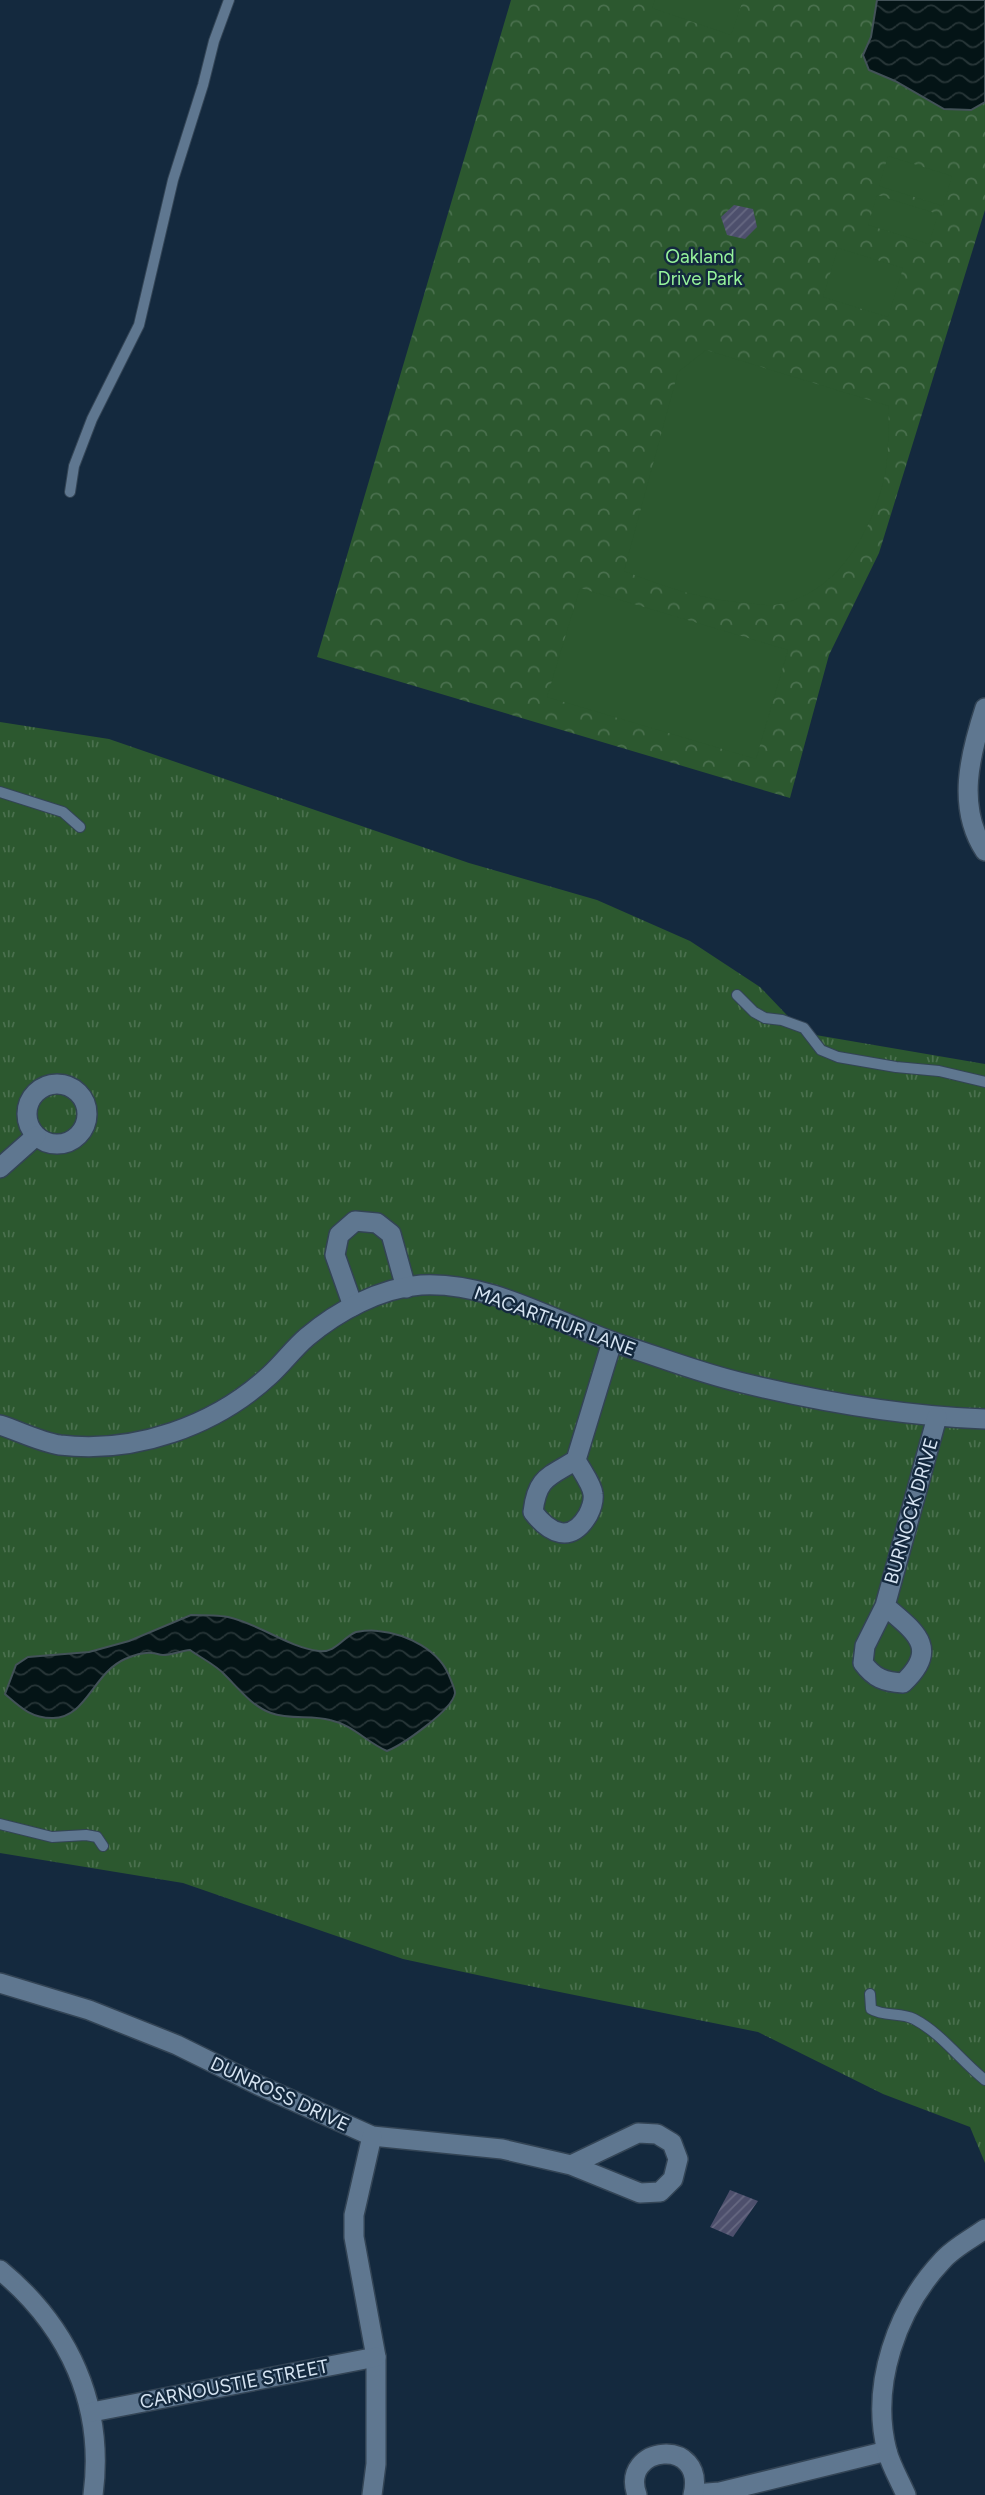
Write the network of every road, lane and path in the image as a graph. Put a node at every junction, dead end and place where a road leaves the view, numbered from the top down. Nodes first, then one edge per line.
1 (229, 0) edge
2 (70, 492) dead end
3 (985, 708) edge
4 (0, 792) edge
5 (80, 827) dead end
6 (981, 844) edge
7 (737, 995) dead end
8 (985, 1082) edge
9 (36, 1136) dead end
10 (0, 1168) edge
11 (406, 1288) junction
12 (353, 1306) junction
13 (612, 1342) junction
14 (937, 1417) junction
15 (985, 1419) edge
16 (0, 1425) edge
17 (576, 1460) dead end
18 (884, 1606) dead end
19 (0, 1824) edge
20 (103, 1846) dead end
21 (0, 1983) edge
22 (870, 1994) dead end
23 (985, 2080) edge
24 (372, 2136) junction
25 (571, 2165) junction
26 (985, 2229) edge
27 (0, 2270) edge
28 (376, 2357) junction
29 (92, 2412) junction
30 (887, 2451) junction
31 (694, 2494) edge
32 (93, 2495) edge
33 (372, 2495) edge
34 (637, 2495) edge
35 (906, 2495) edge

1 - 2 lane
3 - 6 street
4 - 5 lane
7 - 8 lane
9 - 10 street
11 - 12 street, MACARTHUR LANE
11 - 12 street
11 - 13 street, MACARTHUR LANE
12 - 16 street, MACARTHUR LANE
13 - 14 street, MACARTHUR LANE
13 - 17 street
14 - 15 street, MACARTHUR LANE
14 - 18 street, BURNOCK DRIVE
19 - 20 lane
21 - 24 street, DUNROSS DRIVE
22 - 23 lane
24 - 25 street, DUNROSS DRIVE
24 - 28 street
25 - 25 street, DUNROSS DRIVE
26 - 30 street
27 - 29 street
28 - 29 street, CARNOUSTIE STREET
28 - 33 street
29 - 32 street
30 - 31 street
30 - 35 street
31 - 34 street

